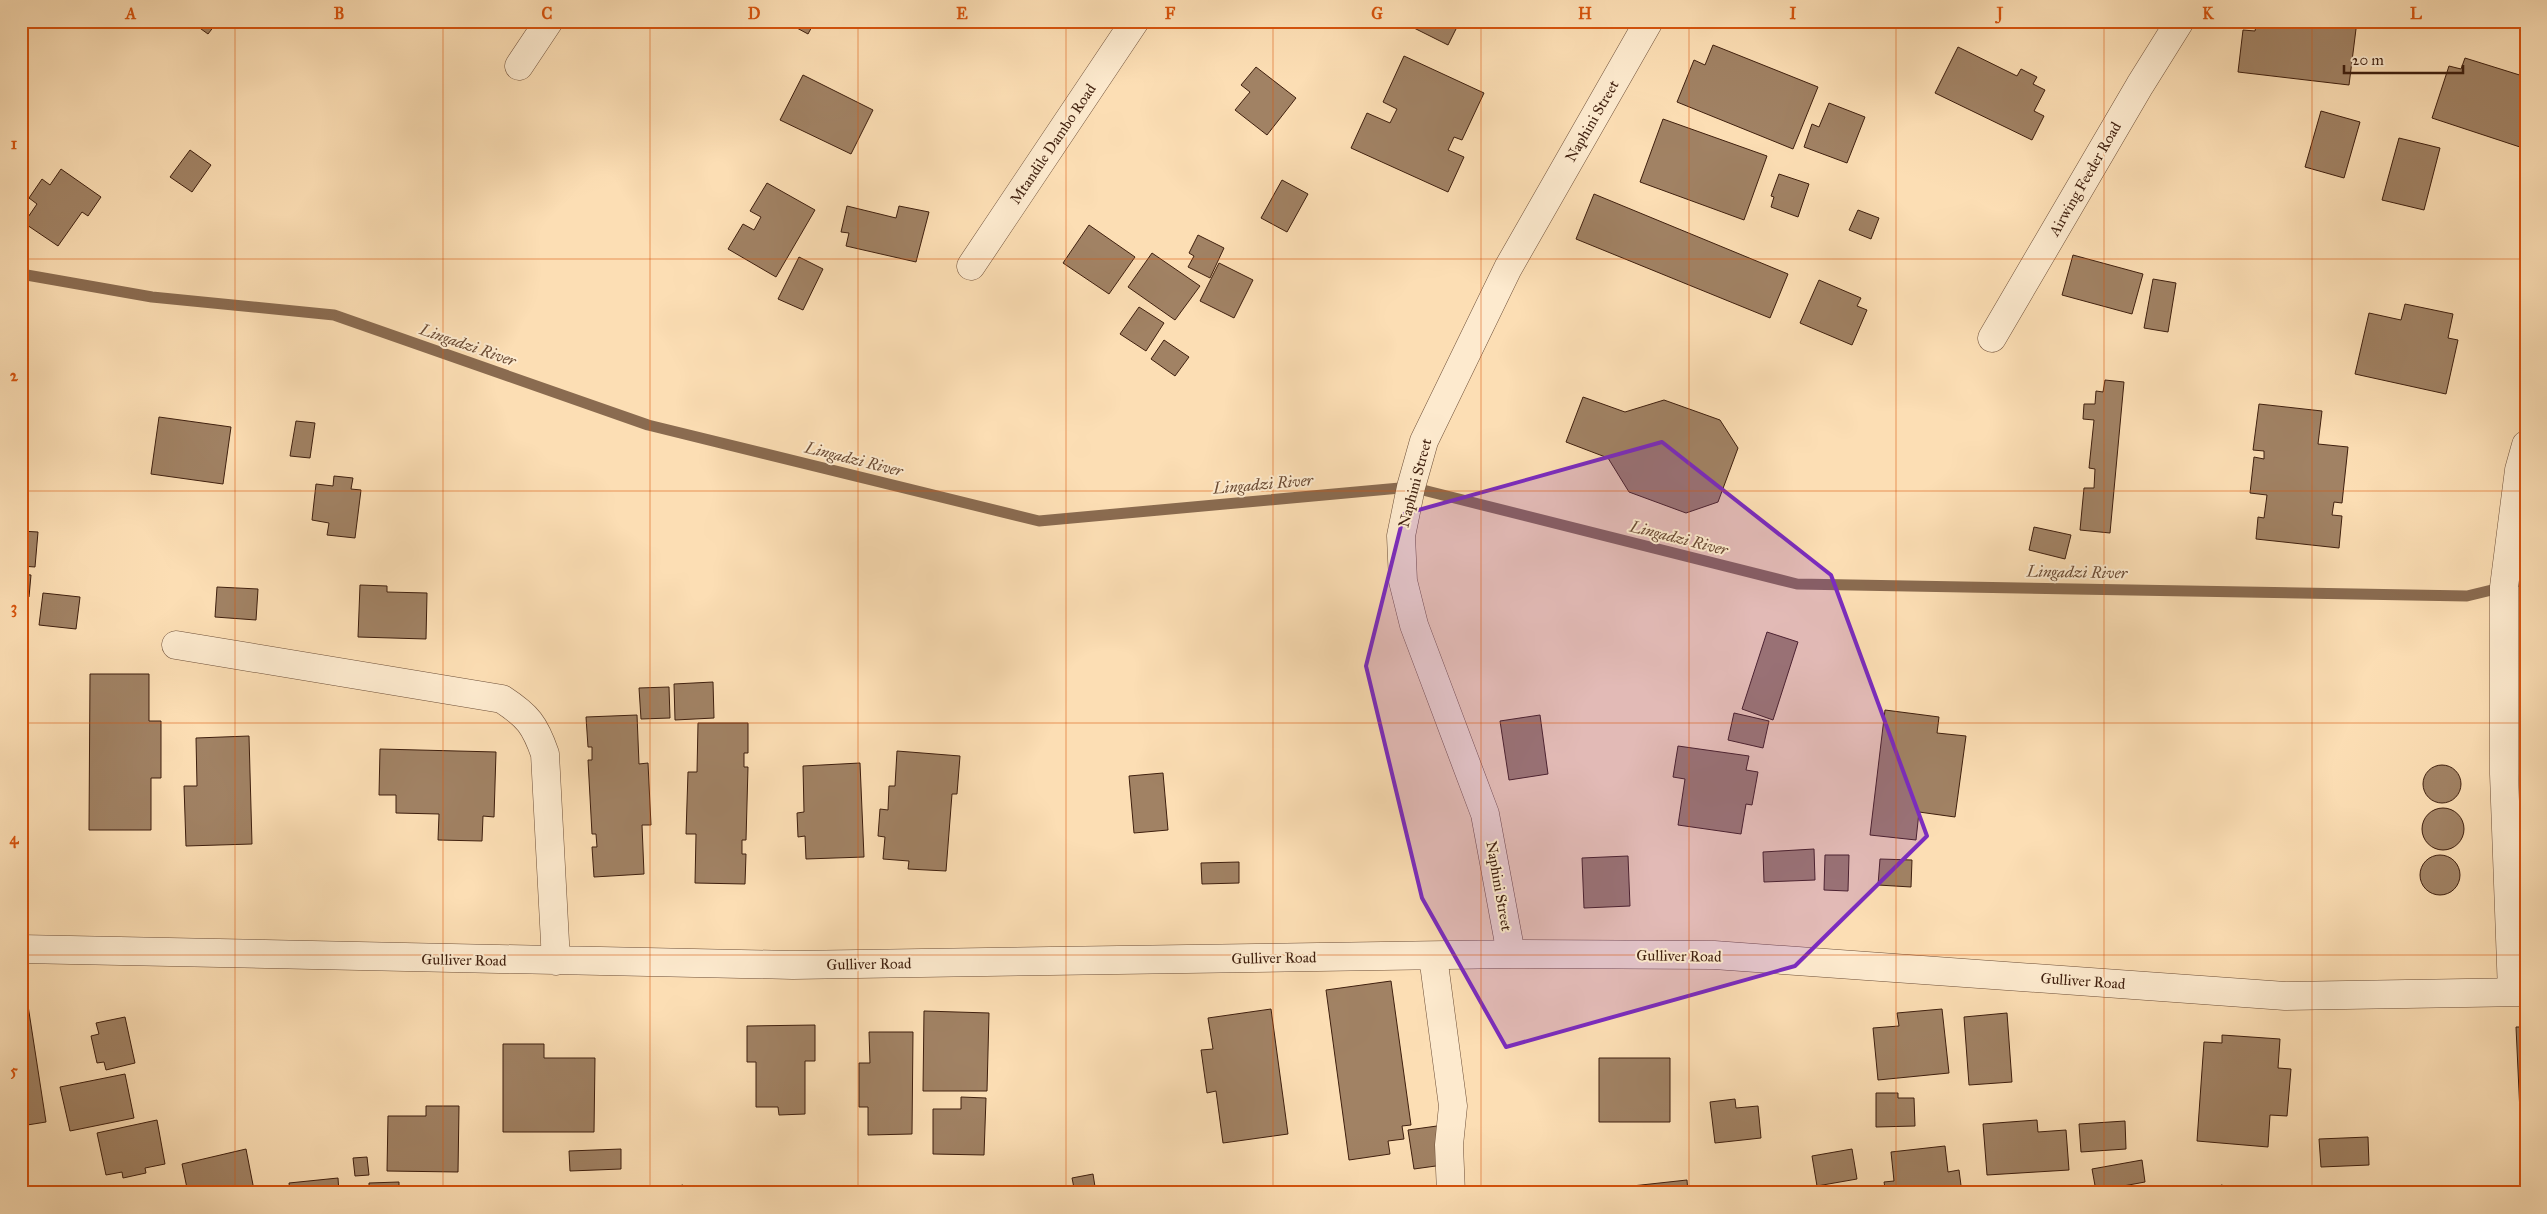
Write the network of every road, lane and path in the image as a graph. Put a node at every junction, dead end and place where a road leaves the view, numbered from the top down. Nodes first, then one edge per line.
1 (549, 21) edge
2 (1135, 21) edge
3 (1649, 21) edge
4 (2180, 21) edge
5 (519, 66) dead end
6 (971, 266) dead end
7 (1992, 338) dead end
8 (2526, 445) edge
9 (176, 645) dead end
10 (21, 950) edge
11 (1511, 954) junction
12 (1433, 956) junction
13 (556, 961) junction
14 (2519, 992) edge
15 (1451, 1193) edge

1 - 5 street
2 - 6 street, Mtandile Dambo Road
3 - 11 street, Naphini Street
4 - 7 street, Airwing Feeder Road
8 - 14 street
9 - 13 street
10 - 13 street, Gulliver Road
11 - 12 street, Gulliver Road
11 - 14 street, Gulliver Road
12 - 13 street, Gulliver Road
12 - 15 street

